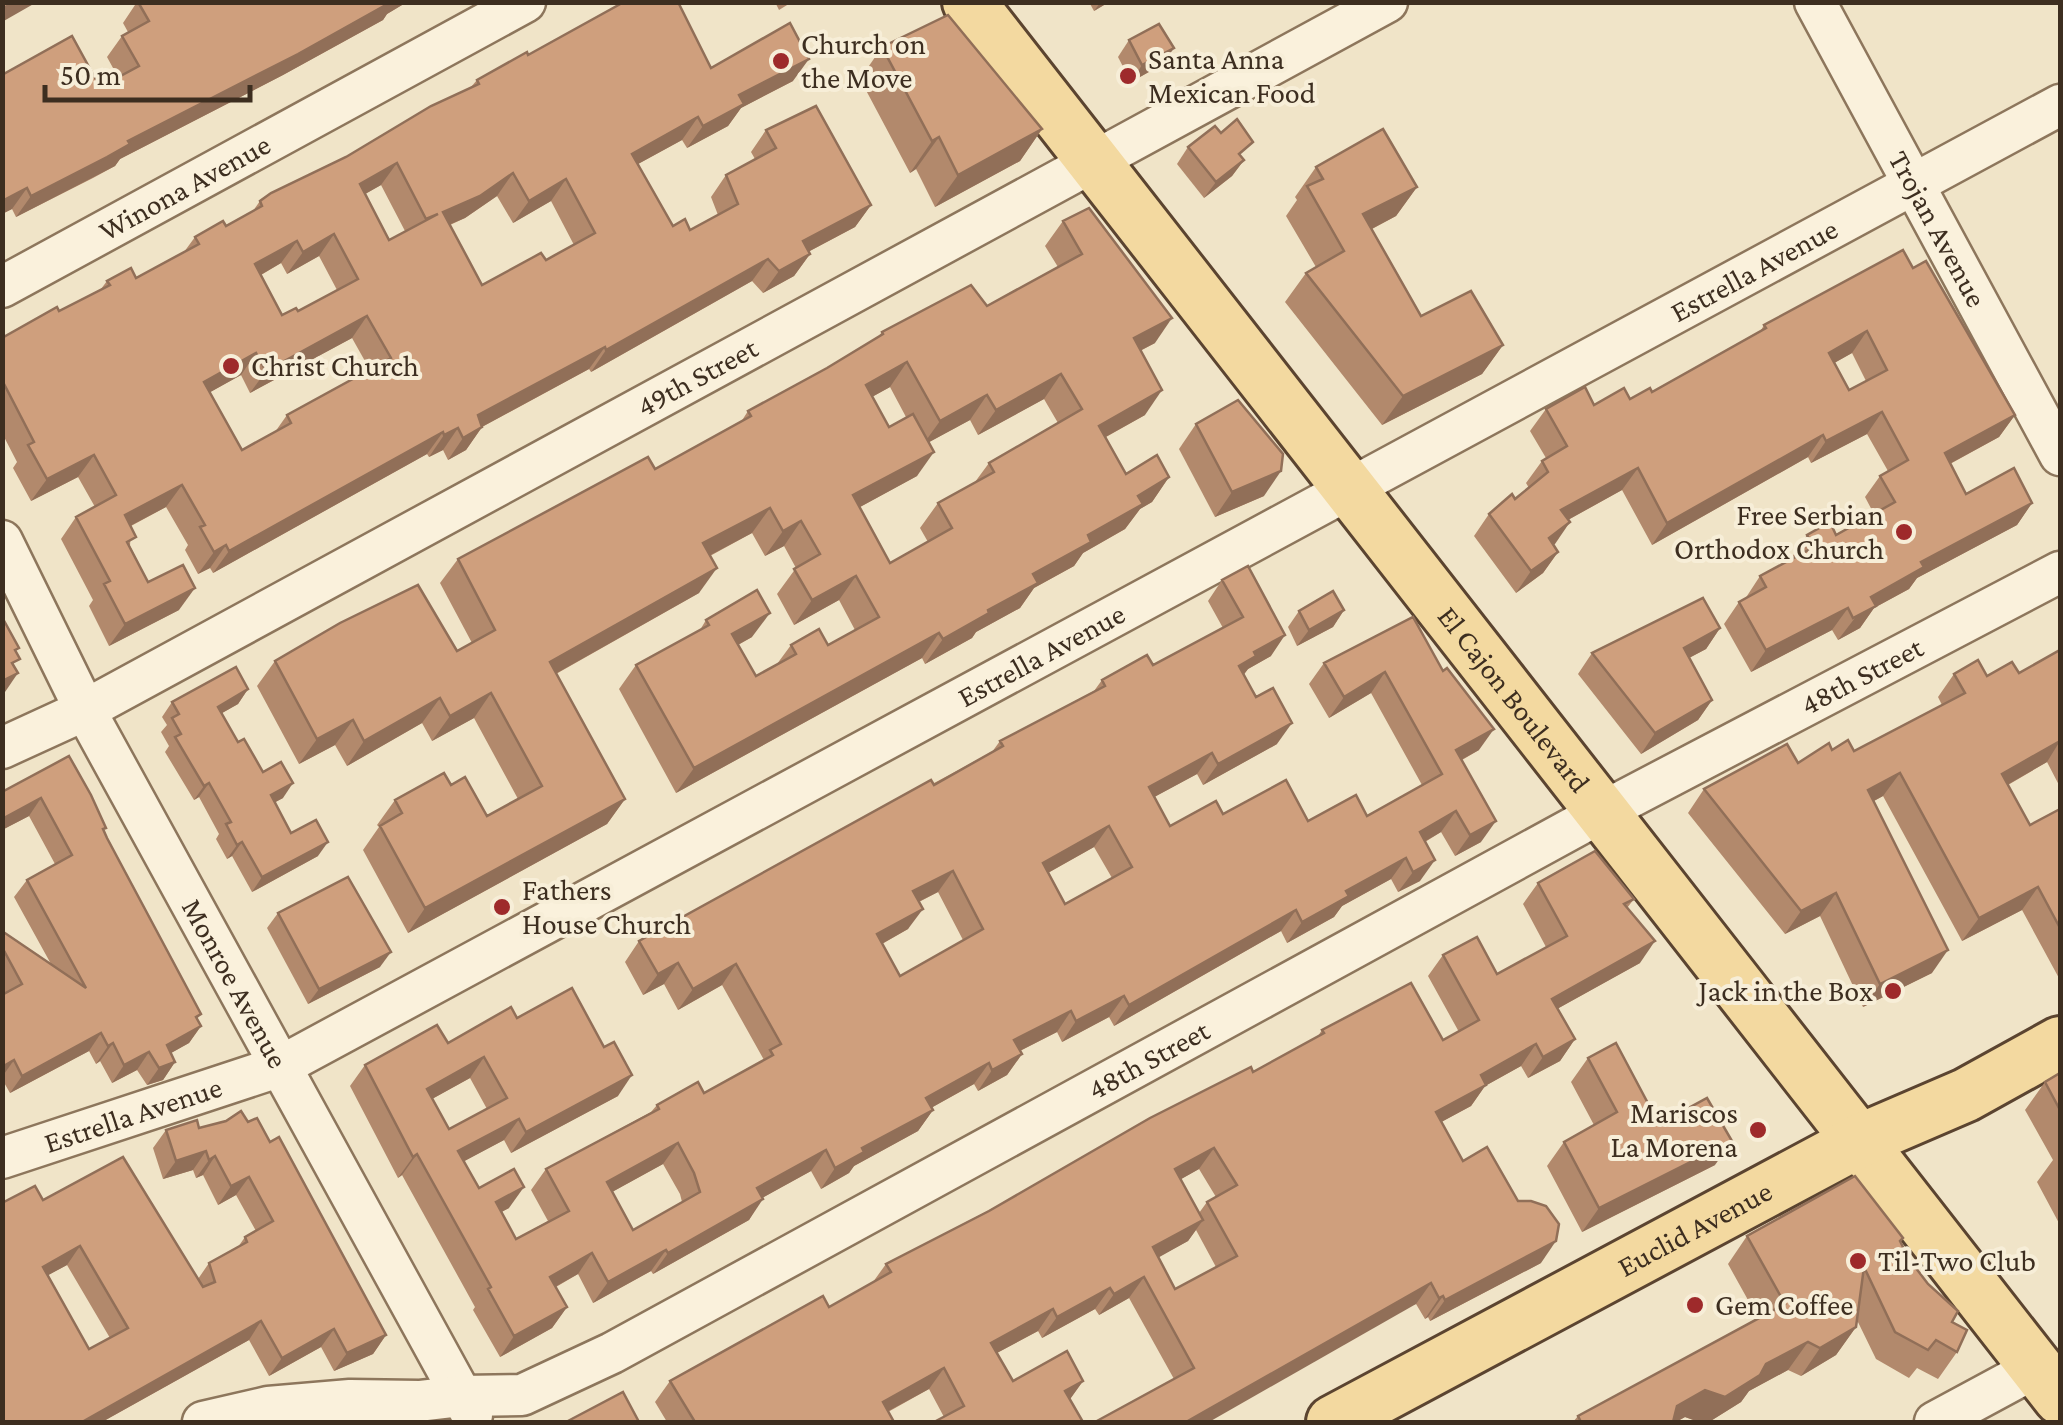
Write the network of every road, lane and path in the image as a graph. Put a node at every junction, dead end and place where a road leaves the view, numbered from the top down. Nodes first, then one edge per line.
1 (525, 2) edge
2 (969, 2) edge
3 (1388, 2) edge
4 (1815, 2) edge
5 (2060, 105) edge
6 (1092, 162) junction
7 (1913, 184) junction
8 (2, 287) edge
9 (2060, 455) edge
10 (1348, 487) junction
11 (2, 541) edge
12 (2060, 572) edge
13 (86, 710) junction
14 (2, 748) edge
15 (1604, 811) junction
16 (2060, 1043) edge
17 (281, 1066) junction
18 (1859, 1140) junction
19 (2, 1158) edge
20 (2049, 1382) edge
21 (469, 1409) edge
22 (204, 1422) edge
23 (1333, 1422) edge
24 (1935, 1422) edge

1 - 8 street, Winona Avenue
2 - 6 main road, El Cajon Boulevard
3 - 6 street, 49th Street
4 - 7 street, Trojan Avenue
5 - 7 street, Estrella Avenue
6 - 10 main road, El Cajon Boulevard
6 - 13 street, 49th Street
7 - 9 street, Trojan Avenue
7 - 10 street, Estrella Avenue
10 - 15 main road, El Cajon Boulevard
10 - 17 street, Estrella Avenue
11 - 13 street, Monroe Avenue
12 - 15 street, 48th Street
13 - 14 street, 49th Street
13 - 17 street, Monroe Avenue
15 - 18 main road, El Cajon Boulevard
15 - 21 street, 48th Street
16 - 18 main road, Euclid Avenue
17 - 19 street, Estrella Avenue
17 - 21 street, Monroe Avenue
18 - 20 main road, El Cajon Boulevard
18 - 23 main road, Euclid Avenue
20 - 24 street
21 - 22 street, 48th Street

